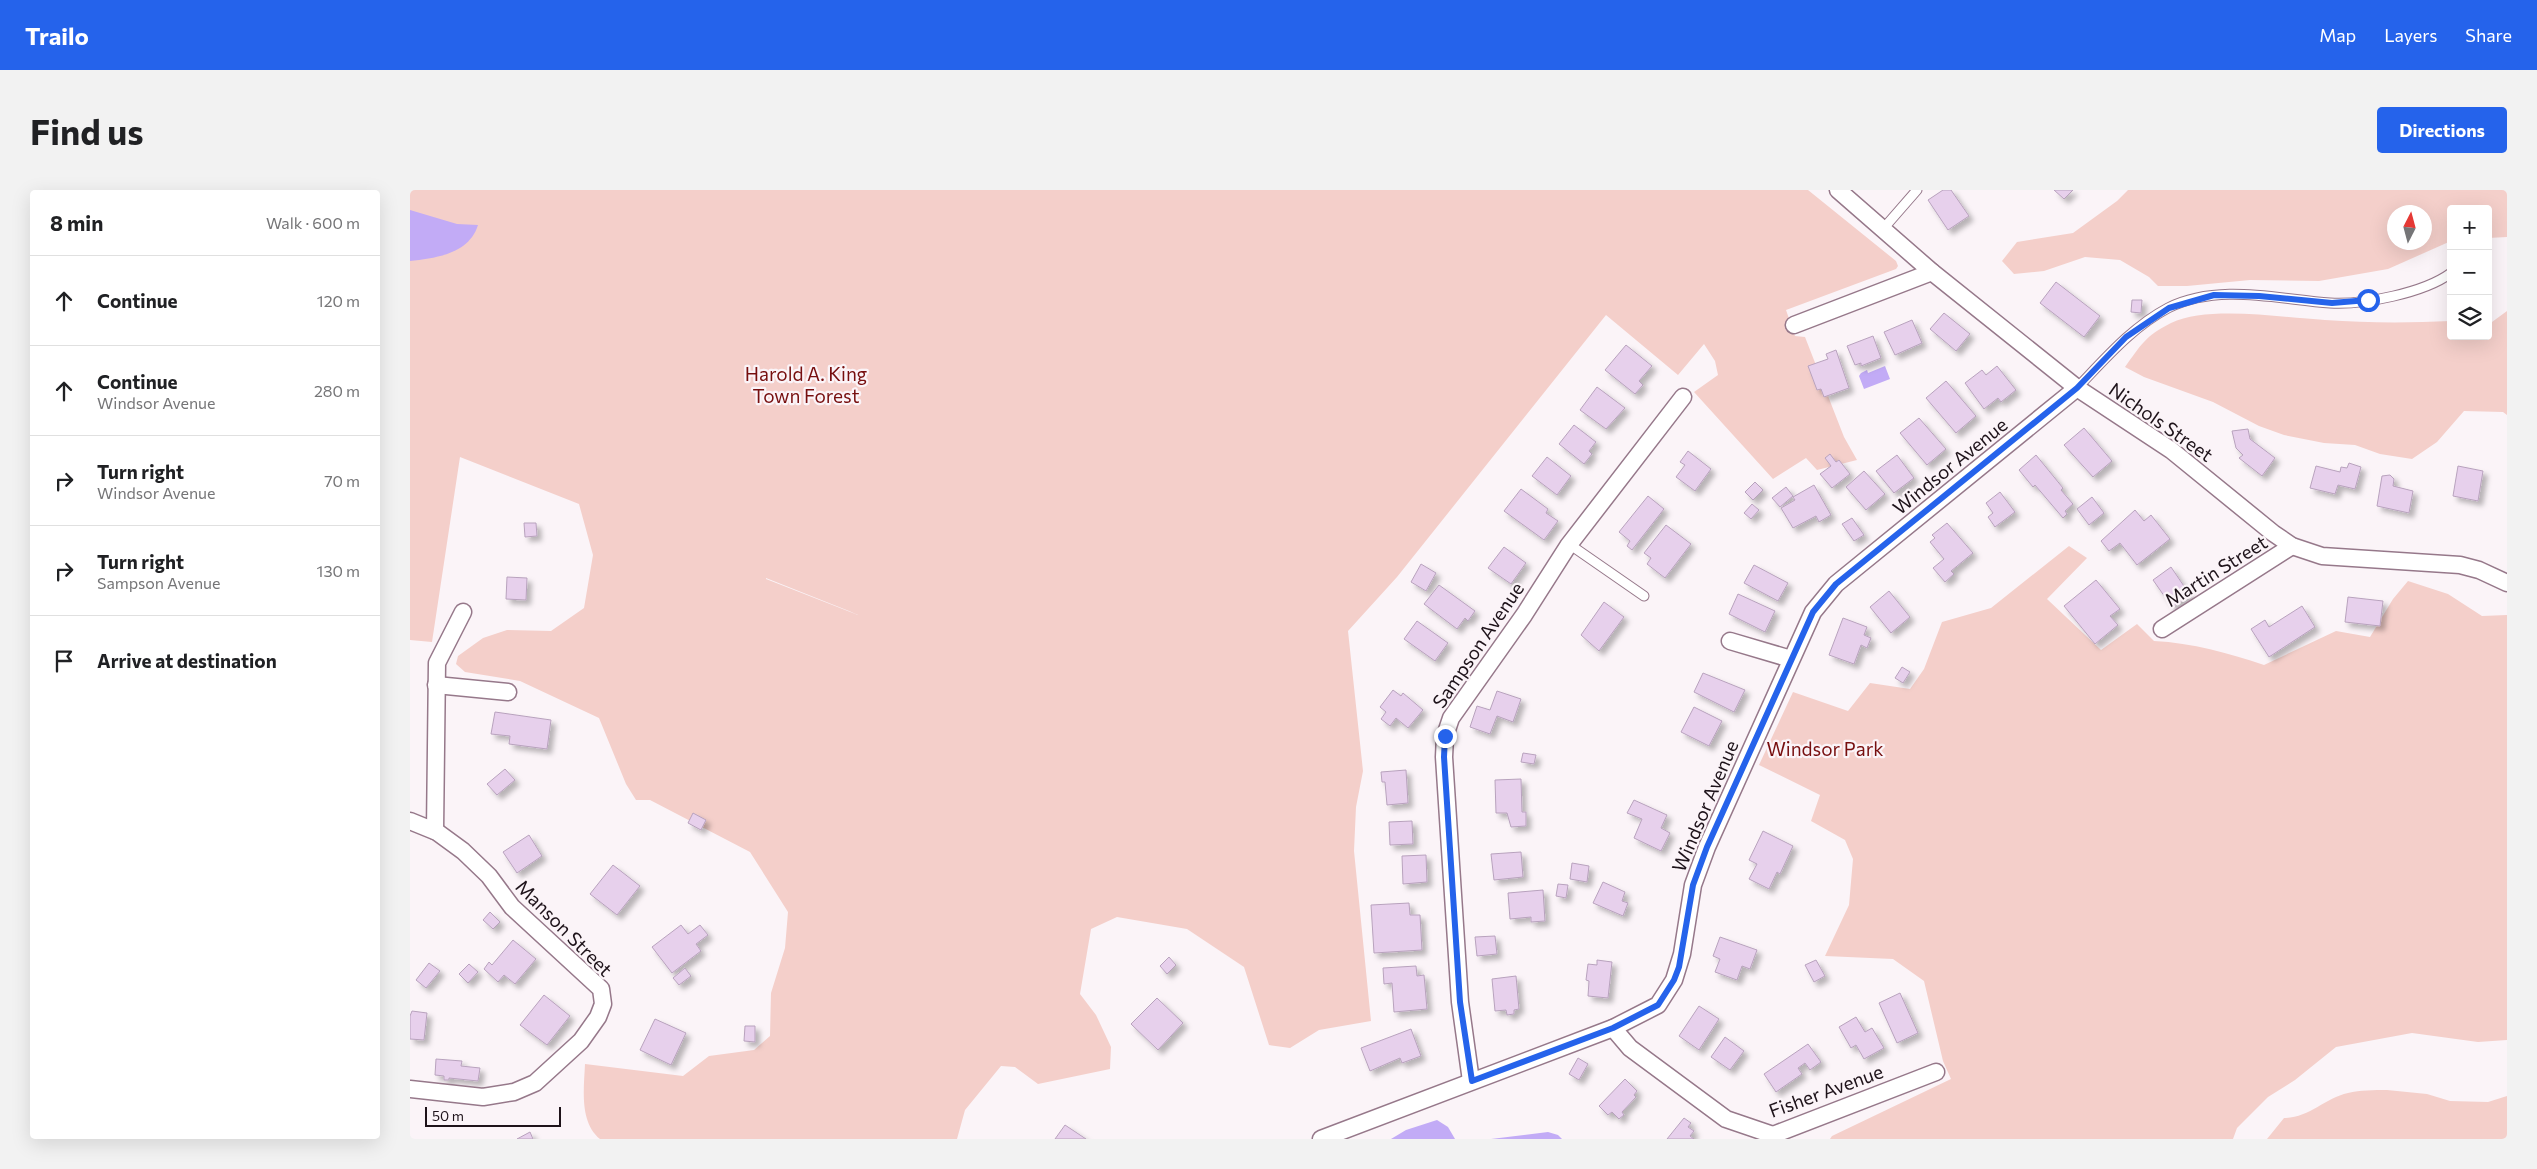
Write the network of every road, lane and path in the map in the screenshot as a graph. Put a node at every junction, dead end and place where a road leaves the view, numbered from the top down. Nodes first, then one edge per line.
1 (1838, 190) edge
2 (1918, 190) edge
3 (1883, 230) junction
4 (1932, 272) junction
5 (2447, 275) edge
6 (1794, 325) dead end
7 (2077, 388) junction
8 (1683, 398) dead end
9 (1569, 544) junction
10 (2292, 546) junction
11 (2507, 583) edge
12 (1644, 596) dead end
13 (463, 612) dead end
14 (2162, 629) dead end
15 (1730, 641) dead end
16 (1791, 660) junction
17 (436, 685) junction
18 (508, 692) dead end
19 (410, 821) edge
20 (435, 831) junction
21 (1613, 1028) junction
22 (1936, 1072) dead end
23 (1472, 1081) junction
24 (410, 1089) edge
25 (1321, 1139) edge

1 - 3 street, Nichols Street
2 - 3 lane
3 - 4 street, Nichols Street
4 - 6 street
4 - 7 street, Nichols Street
5 - 7 lane
7 - 10 street, Nichols Street
7 - 16 street, Windsor Avenue
8 - 9 street, Sampson Avenue
9 - 12 lane
9 - 23 street, Sampson Avenue
10 - 11 street, Nichols Street
10 - 14 street, Martin Street
13 - 17 street
15 - 16 street
16 - 21 street, Windsor Avenue
17 - 18 street
17 - 20 street
19 - 20 street, Manson Street
20 - 24 street, Manson Street
21 - 22 street, Fisher Avenue
21 - 23 street, Windsor Avenue
23 - 25 street, Windsor Avenue

